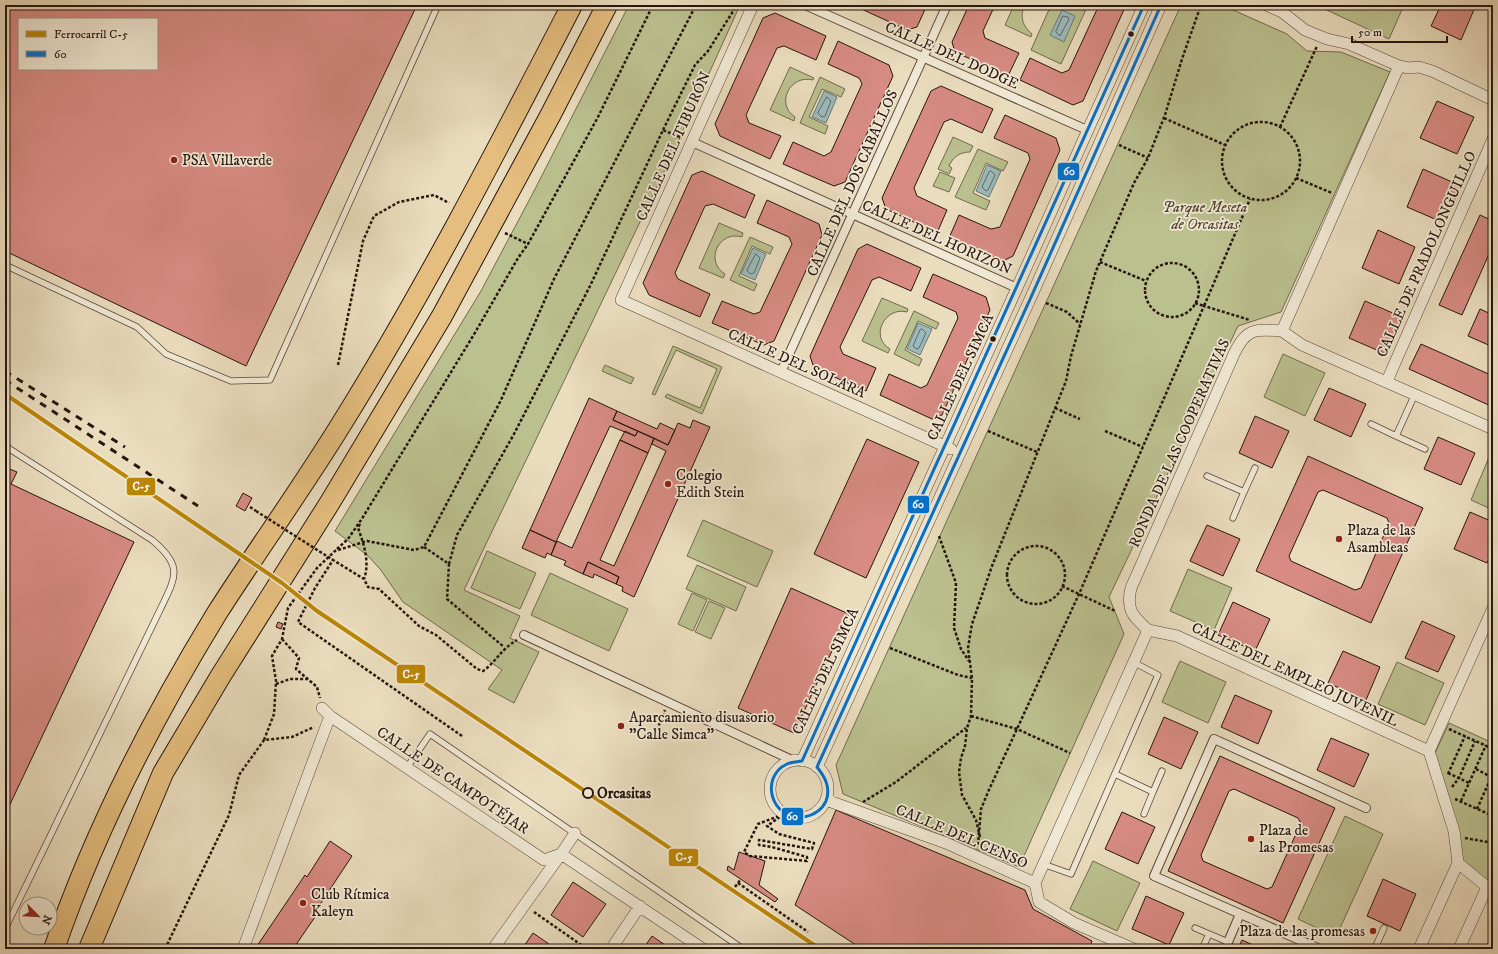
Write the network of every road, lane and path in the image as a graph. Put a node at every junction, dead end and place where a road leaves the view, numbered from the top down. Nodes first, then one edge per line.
1 (438, 5) edge
2 (572, 5) edge
3 (607, 5) edge
4 (652, 5) edge
5 (696, 5) edge
6 (737, 5) edge
7 (753, 5) edge
8 (805, 5) edge
9 (947, 5) edge
10 (1144, 5) edge
11 (1161, 5) edge
12 (1201, 5) edge
13 (1266, 5) edge
14 (1321, 37) junction
15 (924, 57) junction
16 (1399, 66) junction
17 (1493, 100) edge
18 (1164, 118) junction
19 (1280, 128) junction
20 (663, 130) junction
21 (1087, 130) junction
22 (1493, 139) edge
23 (692, 142) junction
24 (1119, 145) dead end
25 (1225, 145) junction
26 (1148, 158) junction
27 (1296, 178) junction
28 (1334, 194) dead end
29 (1250, 199) junction
30 (449, 203) dead end
31 (853, 214) junction
32 (505, 233) dead end
33 (528, 244) junction
34 (1100, 262) junction
35 (5, 265) edge
36 (1146, 281) junction
37 (1017, 288) junction
38 (621, 300) joint
39 (1046, 303) dead end
40 (1195, 303) junction
41 (1204, 306) junction
42 (1252, 321) dead end
43 (1080, 324) junction
44 (1282, 331) junction
45 (338, 364) dead end
46 (781, 372) junction
47 (1388, 381) junction
48 (1415, 394) junction
49 (1055, 408) junction
50 (1080, 419) dead end
51 (1371, 424) dead end
52 (1493, 429) edge
53 (988, 431) dead end
54 (1105, 431) dead end
55 (1396, 436) junction
56 (5, 446) edge
57 (945, 446) junction
58 (1143, 447) junction
59 (1425, 448) dead end
60 (1037, 452) junction
61 (960, 453) junction
62 (1255, 468) dead end
63 (1207, 476) dead end
64 (1244, 492) junction
65 (250, 508) dead end
66 (363, 517) junction
67 (1233, 518) dead end
68 (940, 536) dead end
69 (362, 542) junction
70 (424, 547) junction
71 (335, 551) junction
72 (328, 557) junction
73 (333, 560) junction
74 (449, 564) junction
75 (364, 579) junction
76 (1062, 586) junction
77 (1079, 594) junction
78 (1493, 608) edge
79 (1115, 611) dead end
80 (1148, 630) junction
81 (524, 635) joint
82 (282, 639) junction
83 (504, 647) junction
84 (890, 648) dead end
85 (970, 662) junction
86 (1133, 662) junction
87 (309, 678) junction
88 (972, 678) junction
89 (276, 684) junction
90 (669, 702) junction
91 (326, 712) junction
92 (971, 716) junction
93 (966, 728) junction
94 (1447, 728) dead end
95 (1017, 729) junction
96 (657, 730) dead end
97 (462, 736) dead end
98 (1465, 736) junction
99 (264, 740) junction
100 (1475, 741) junction
101 (1486, 746) junction
102 (1493, 749) edge
103 (1429, 751) junction
104 (1070, 753) dead end
105 (798, 761) junction
106 (408, 766) junction
107 (817, 767) junction
108 (1475, 769) junction
109 (1162, 771) dead end
110 (1448, 773) junction
111 (1493, 773) edge
112 (1115, 774) junction
113 (1492, 777) edge
114 (1459, 778) junction
115 (1446, 779) dead end
116 (1469, 783) junction
117 (1450, 790) dead end
118 (1153, 792) junction
119 (1451, 797) dead end
120 (826, 800) junction
121 (1461, 801) junction
122 (1366, 808) dead end
123 (855, 809) junction
124 (1477, 809) junction
125 (1493, 810) edge
126 (784, 814) junction
127 (1144, 814) dead end
128 (1492, 816) edge
129 (574, 833) junction
130 (980, 837) junction
131 (1464, 838) dead end
132 (1493, 843) edge
133 (978, 850) dead end
134 (561, 854) junction
135 (1458, 863) junction
136 (1043, 864) junction
137 (741, 879) dead end
138 (738, 883) junction
139 (1034, 883) junction
140 (735, 887) dead end
141 (1490, 887) edge
142 (523, 905) junction
143 (640, 906) junction
144 (1240, 914) junction
145 (1195, 928) dead end
146 (1384, 928) dead end
147 (5, 929) edge
148 (808, 932) dead end
149 (1209, 934) junction
150 (1228, 942) joint
151 (54, 949) edge
152 (89, 949) edge
153 (165, 949) edge
154 (243, 949) edge
155 (494, 949) edge
156 (587, 949) edge
157 (611, 949) edge
158 (703, 949) edge
159 (743, 949) edge
160 (1134, 949) edge
161 (1202, 949) edge
162 (1320, 949) edge
163 (1375, 949) edge
164 (1419, 949) edge
165 (1460, 949) edge

1 - 35 lane
2 - 151 highway
3 - 152 highway
4 - 33 path
5 - 70 path
6 - 20 path
7 - 23 street, CALLE DEL TIBURÓN
8 - 15 street, CALLE DEL DODGE
9 - 15 street, CALLE DEL DOS CABALLOS
10 - 21 street, CALLE DEL SIMCA
11 - 61 street, CALLE DEL SIMCA
12 - 18 path
13 - 14 street
14 - 16 street
14 - 19 path
15 - 21 street, CALLE DEL DODGE
15 - 31 street, CALLE DEL DOS CABALLOS
16 - 17 street
16 - 44 street
18 - 25 path
18 - 26 path
19 - 25 path
19 - 27 path
20 - 23 path
20 - 74 path
21 - 37 street, CALLE DEL SIMCA
22 - 47 street, CALLE DE PRADOLONGUILLO
23 - 31 street, CALLE DEL HORIZON
23 - 38 street, CALLE DEL TIBURÓN
24 - 26 path
25 - 29 path
26 - 34 path
27 - 28 path
27 - 29 path
29 - 41 path
30 - 45 path
31 - 37 street, CALLE DEL HORIZON
31 - 46 street, CALLE DEL DOS CABALLOS
32 - 33 path
33 - 66 path
34 - 36 path
34 - 43 path
36 - 40 path
36 - 40 path
37 - 57 street, CALLE DEL SIMCA
38 - 46 street, CALLE DEL SOLARA
39 - 43 path
40 - 41 path
41 - 42 path
41 - 58 path
43 - 49 path
44 - 47 street
44 - 80 street, RONDA DE LAS COOPERATIVAS
46 - 57 street, CALLE DEL SOLARA
47 - 48 street
48 - 52 street
48 - 55 lane
49 - 50 path
49 - 60 path
51 - 55 lane
53 - 60 path
54 - 58 path
55 - 59 lane
56 - 147 lane
57 - 61 street, CALLE DEL SOLARA
57 - 105 street, CALLE DEL SIMCA
58 - 77 path
60 - 85 path
61 - 107 street, CALLE DEL SIMCA
62 - 64 lane
63 - 64 lane
64 - 67 lane
65 - 72 path, bridge
66 - 69 path
66 - 71 path
68 - 85 path
69 - 70 path
69 - 71 path
69 - 75 path
70 - 74 path
71 - 72 path
72 - 73 path, bridge
72 - 82 path
73 - 75 path
73 - 97 path
74 - 83 path
75 - 83 path
76 - 76 path
76 - 77 path
77 - 79 path
77 - 95 path
78 - 103 street
80 - 86 street
80 - 103 street, CALLE DEL EMPLEO JUVENIL
81 - 83 path
81 - 90 street
82 - 87 path
82 - 89 path
84 - 88 path
85 - 88 path
86 - 112 lane
86 - 136 street
87 - 89 path
87 - 91 path
88 - 92 path
89 - 99 path
90 - 96 path
90 - 105 street
91 - 99 path
91 - 106 street, CALLE DE CAMPOTÉJAR
91 - 154 street
92 - 93 path
92 - 95 path
93 - 123 path
93 - 130 path
94 - 98 path
95 - 104 path
95 - 130 path
98 - 100 path
98 - 110 path
99 - 153 path
100 - 101 path
100 - 114 path
101 - 102 path
101 - 108 path
103 - 135 street
105 - 107 street
105 - 126 street
106 - 129 lane
106 - 134 street, CALLE DE CAMPOTÉJAR
107 - 120 street
108 - 113 path
108 - 116 path
109 - 118 lane
110 - 114 path
110 - 115 path
111 - 113 path
112 - 118 lane
112 - 136 lane
113 - 124 path
114 - 116 path
114 - 117 path
116 - 121 path
118 - 127 lane
119 - 121 path
120 - 123 street, CALLE DEL CENSO
120 - 126 street
121 - 124 path
122 - 144 street
123 - 139 street, CALLE DEL CENSO
124 - 128 path
125 - 128 path
126 - 126 path
129 - 134 street
129 - 159 lane
130 - 133 path
131 - 132 path
134 - 142 street
134 - 143 street
135 - 141 street
135 - 164 street
136 - 139 street
137 - 138 path
138 - 140 path
138 - 148 path
139 - 160 street, CALLE DEL CENSO
141 - 165 street
142 - 155 street
142 - 156 path
143 - 157 street
143 - 158 street
144 - 150 street
144 - 162 street
145 - 149 lane
146 - 163 lane
149 - 150 lane
149 - 161 lane

